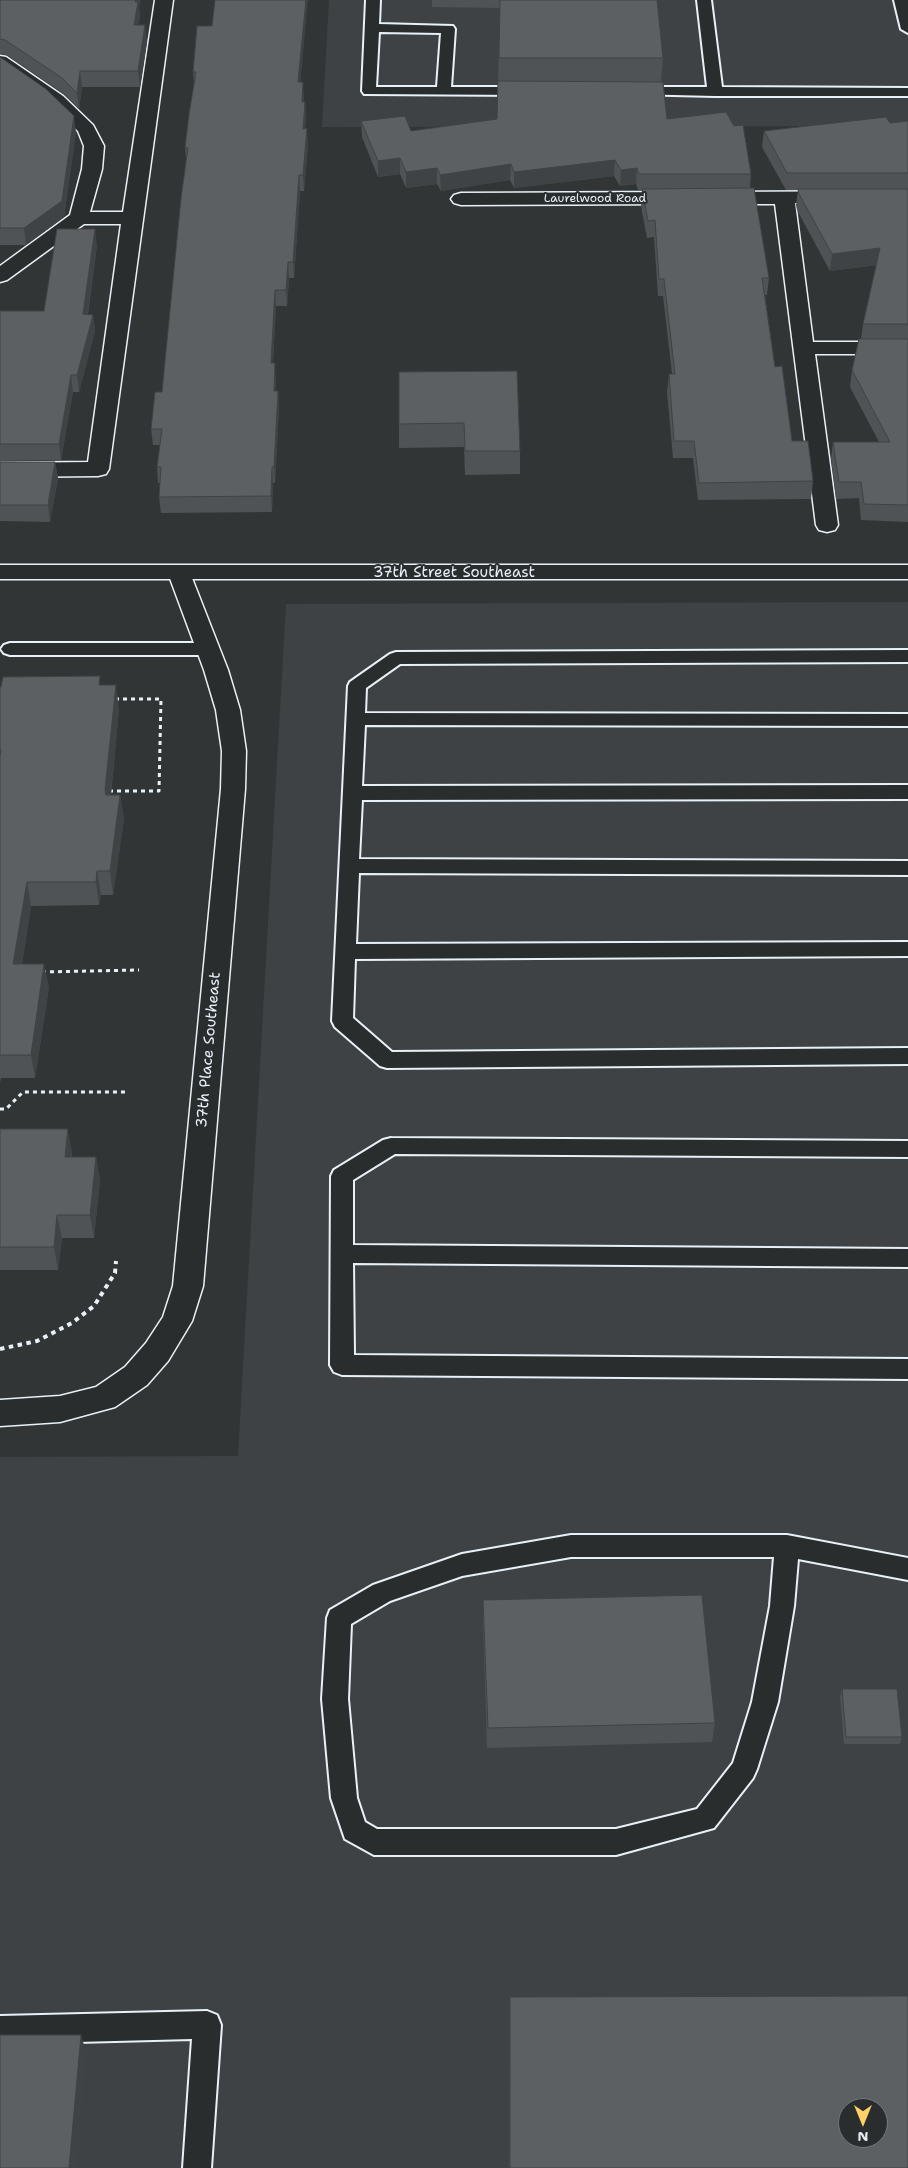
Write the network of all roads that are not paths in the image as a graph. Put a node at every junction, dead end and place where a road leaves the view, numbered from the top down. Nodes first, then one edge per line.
1 (164, 0) edge
2 (373, 0) edge
3 (704, 0) edge
4 (901, 0) edge
5 (372, 28) junction
6 (908, 30) edge
7 (0, 62) edge
8 (444, 91) junction
9 (541, 91) edge
10 (618, 91) edge
11 (714, 92) junction
12 (908, 92) edge
13 (908, 196) edge
14 (784, 198) junction
15 (461, 199) dead end
16 (79, 218) junction
17 (132, 218) junction
18 (0, 276) edge
19 (804, 348) junction
20 (908, 348) edge
21 (0, 470) edge
22 (827, 525) dead end
23 (0, 572) edge
24 (908, 572) edge
25 (179, 573) junction
26 (10, 649) dead end
27 (208, 649) junction
28 (908, 656) edge
29 (355, 719) junction
30 (908, 720) edge
31 (908, 792) edge
32 (352, 793) junction
33 (349, 866) junction
34 (908, 868) edge
35 (908, 949) edge
36 (345, 952) junction
37 (908, 1056) edge
38 (908, 1149) edge
39 (342, 1254) junction
40 (908, 1258) edge
41 (908, 1369) edge
42 (0, 1413) edge
43 (787, 1546) junction
44 (908, 1569) edge
45 (0, 2030) edge
46 (197, 2168) edge

1 - 17 street
2 - 5 lane
3 - 11 lane
4 - 6 lane
5 - 8 lane
5 - 8 lane
7 - 16 street
8 - 9 lane
10 - 11 lane
11 - 12 lane
13 - 14 street, Laurelwood Road
14 - 15 street, Laurelwood Road
14 - 19 street
16 - 17 street
16 - 18 street
17 - 21 street
19 - 20 street
19 - 22 street
23 - 25 street, 37th Street Southeast
24 - 25 street, 37th Street Southeast
25 - 27 street, 37th Place Southeast
26 - 27 lane
27 - 42 street, 37th Place Southeast
28 - 29 lane
29 - 30 lane
29 - 32 lane
31 - 32 lane
32 - 33 lane
33 - 34 lane
33 - 36 lane
35 - 36 lane
36 - 37 lane
38 - 39 lane
39 - 40 lane
39 - 41 lane
43 - 43 lane
43 - 44 lane
45 - 46 lane

